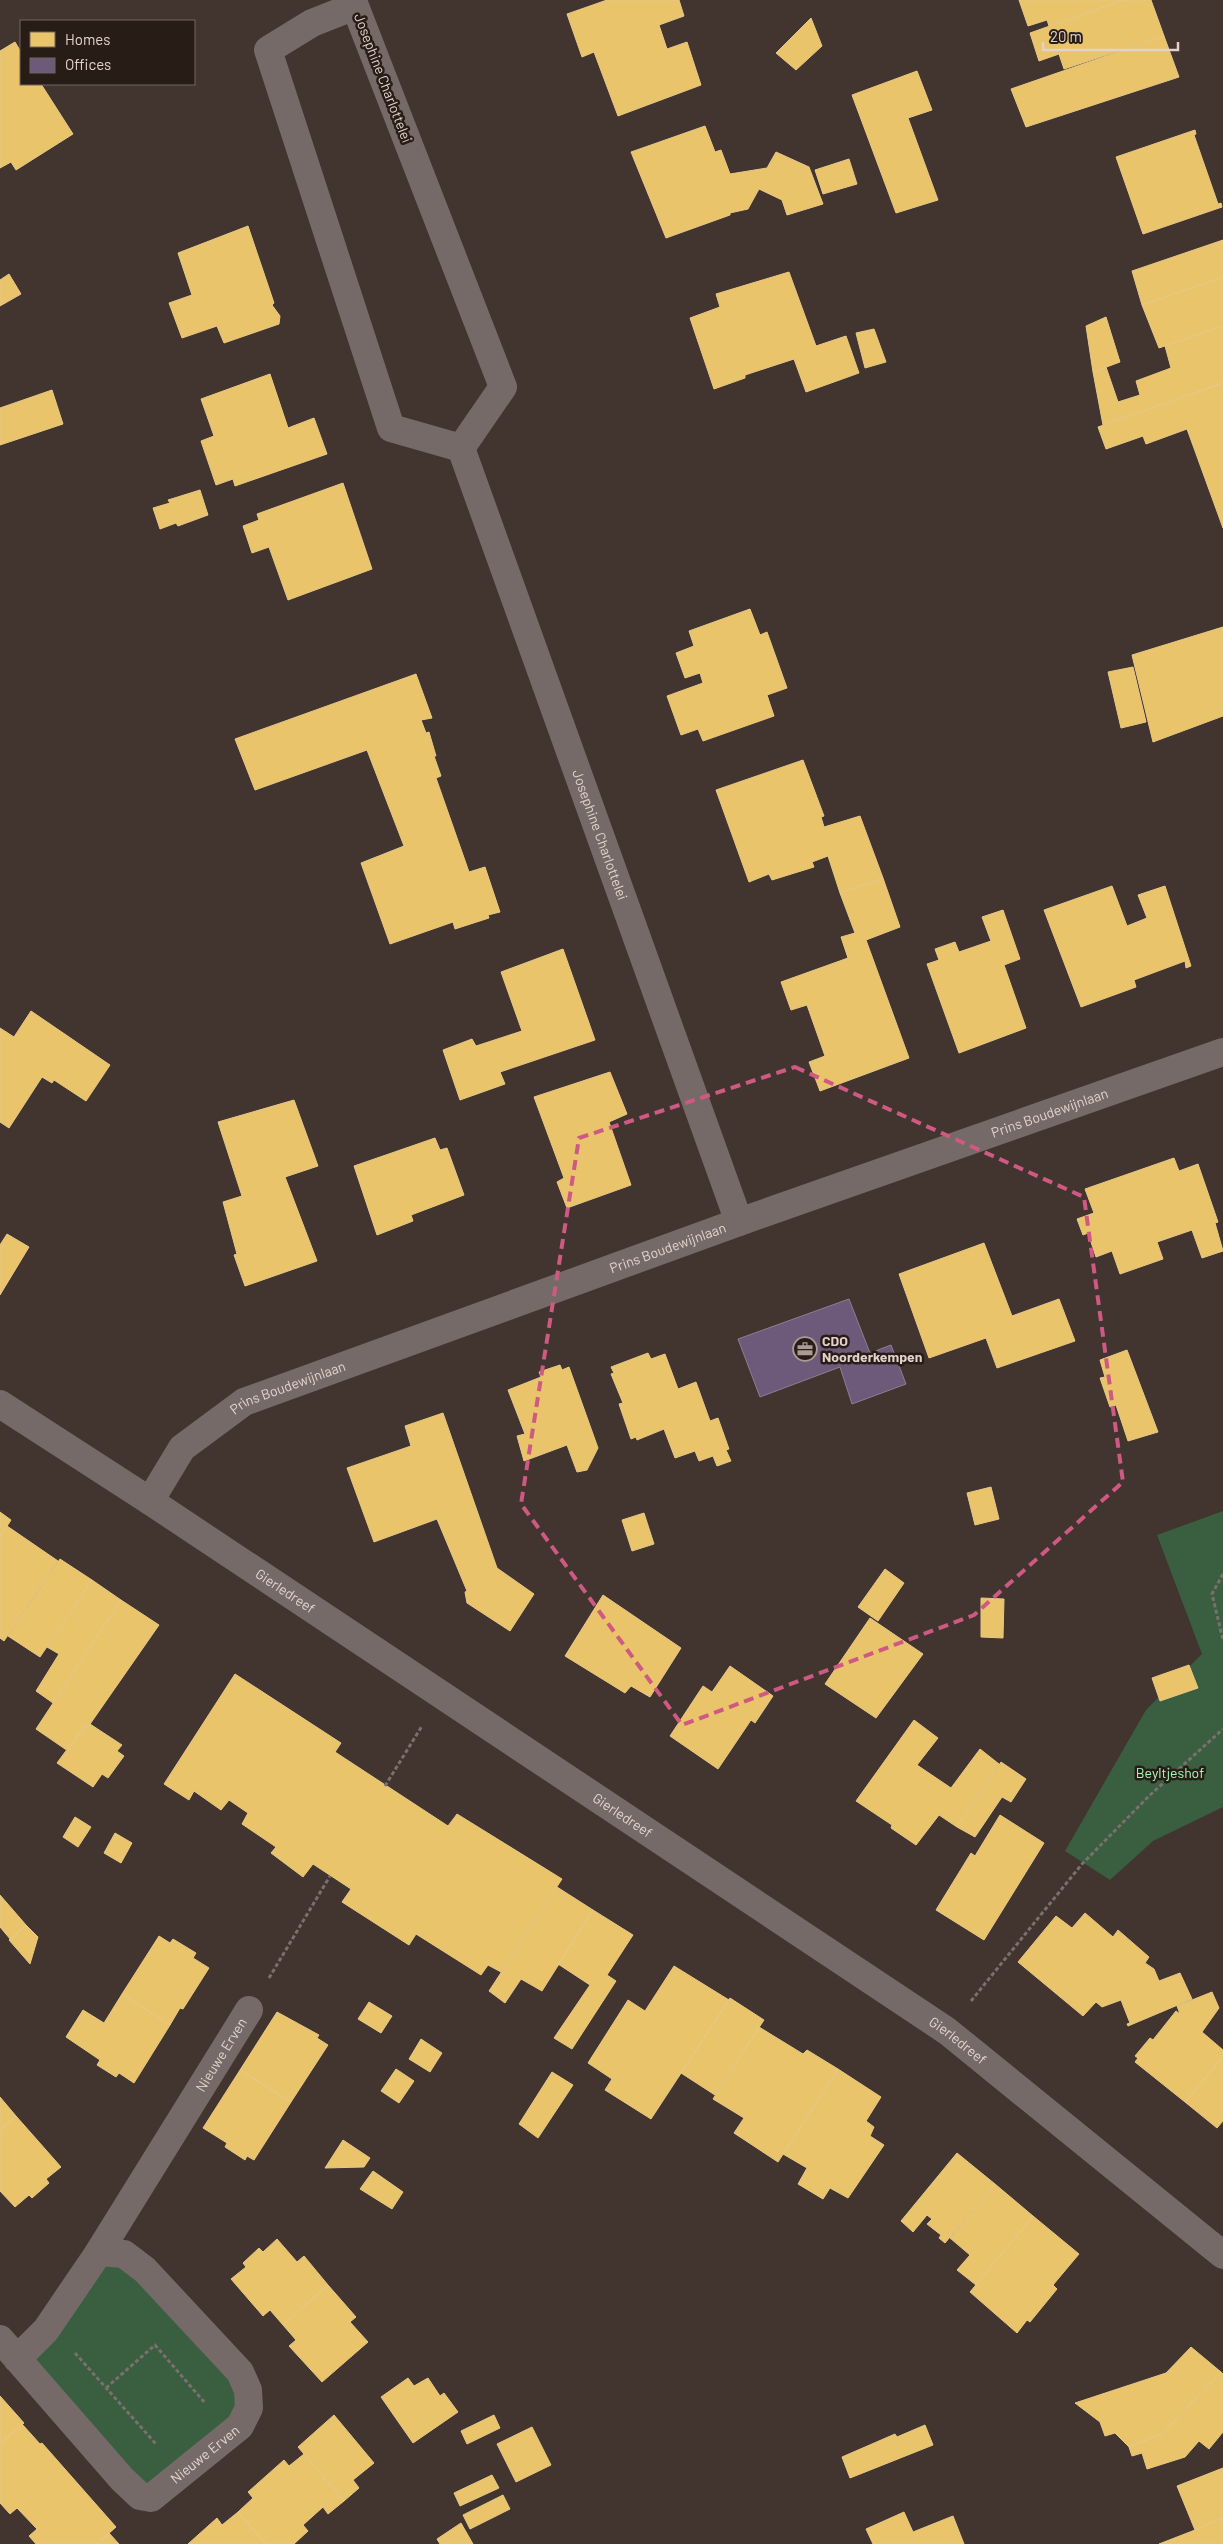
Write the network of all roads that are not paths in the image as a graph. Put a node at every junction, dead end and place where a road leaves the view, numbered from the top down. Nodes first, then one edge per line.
1 (461, 448) junction
2 (1223, 1052) edge
3 (739, 1222) junction
4 (0, 1404) edge
5 (150, 1501) junction
6 (249, 2010) road end
7 (99, 2252) junction
8 (1223, 2255) edge
9 (9, 2349) edge

1 - 1 street, Josephine Charlottelei
1 - 3 street, Josephine Charlottelei
2 - 3 street, Prins Boudewijnlaan
3 - 5 street, Prins Boudewijnlaan
4 - 5 street, Gierledreef
5 - 8 street, Gierledreef
6 - 7 street, Nieuwe Erven
7 - 9 street, Nieuwe Erven
7 - 9 street, Nieuwe Erven

